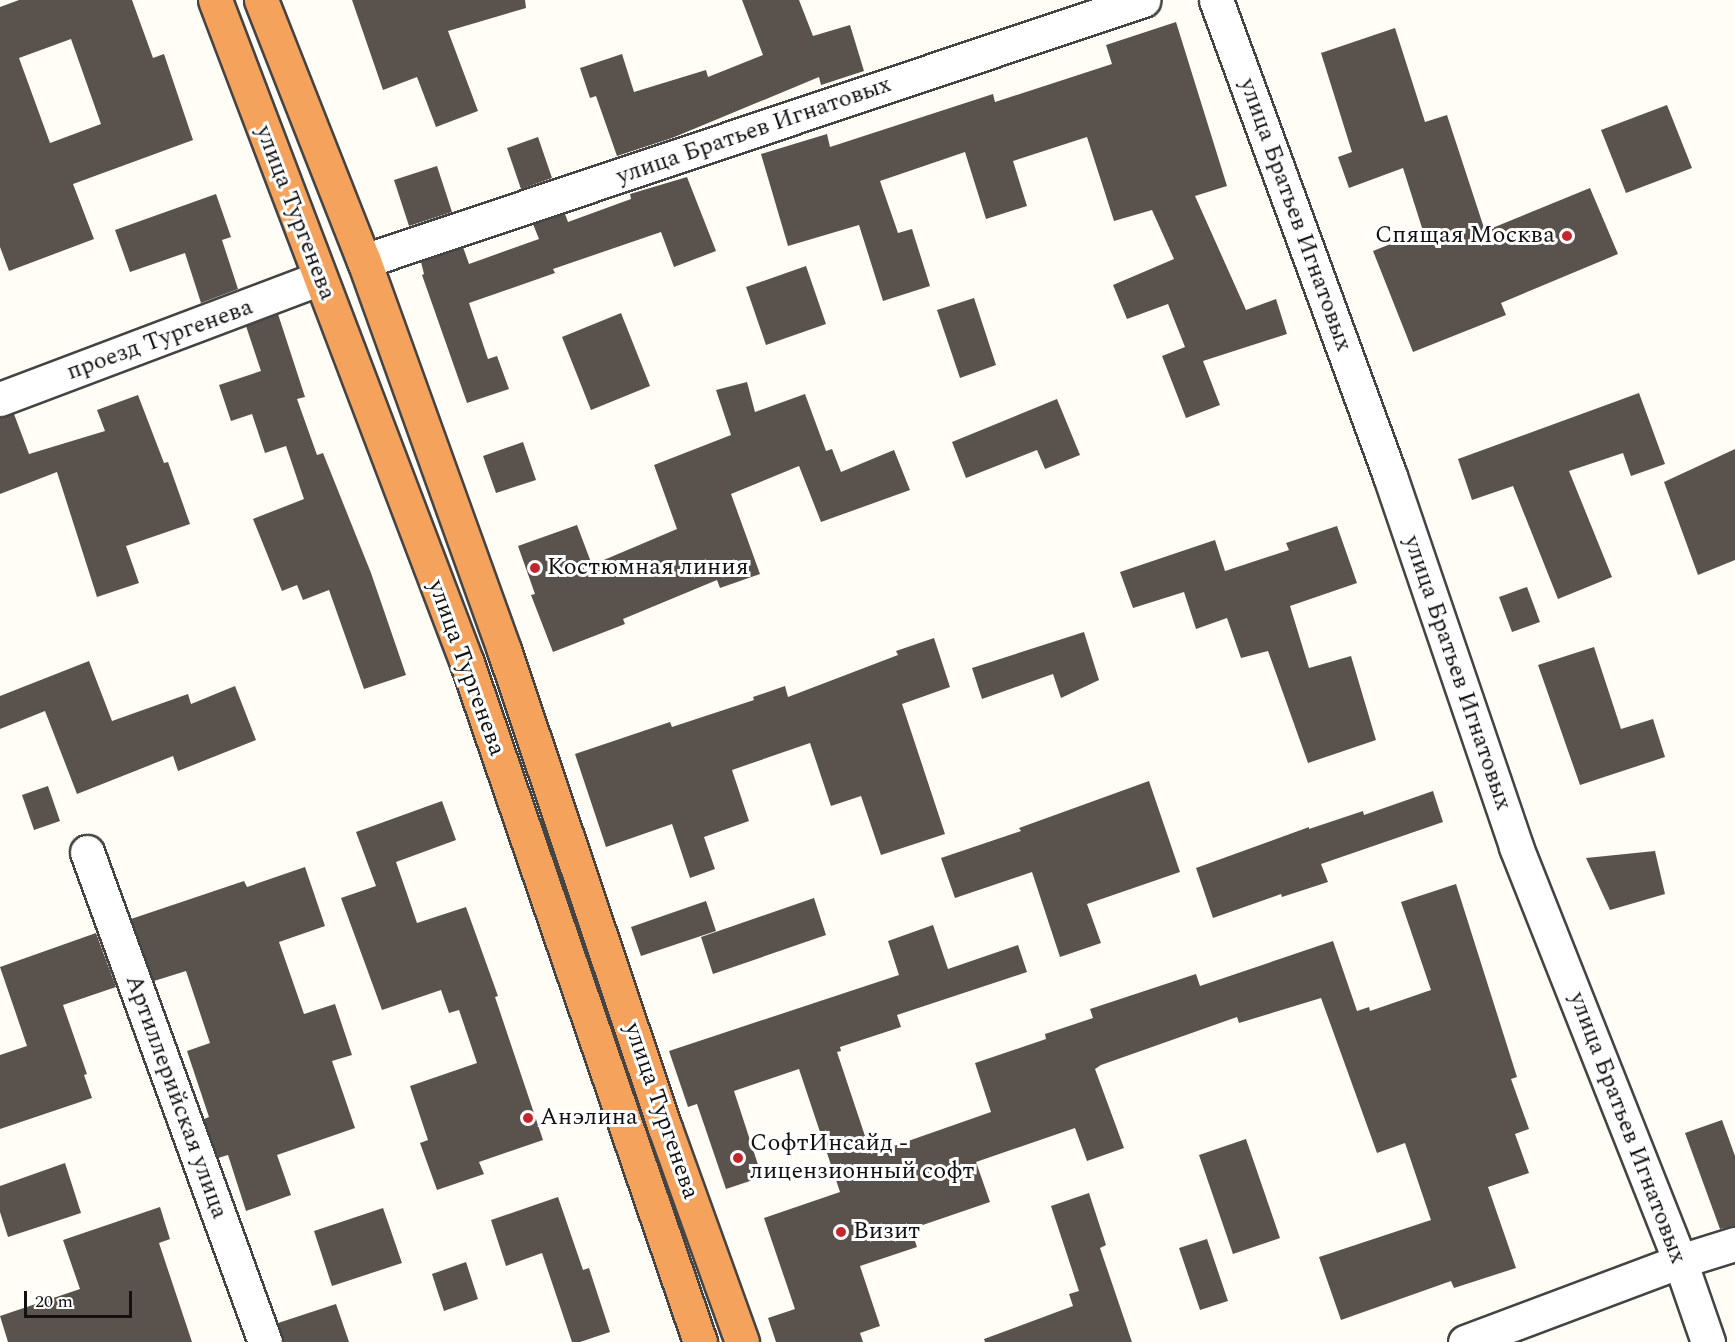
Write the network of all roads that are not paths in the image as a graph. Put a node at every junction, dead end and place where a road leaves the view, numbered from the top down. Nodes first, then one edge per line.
1 (215, 0) edge
2 (261, 0) edge
3 (1143, 0) edge
4 (1216, 0) edge
5 (364, 261) junction
6 (320, 278) junction
7 (0, 399) edge
8 (87, 852) dead end
9 (1735, 1244) edge
10 (1680, 1261) junction
11 (265, 1342) edge
12 (700, 1342) edge
13 (742, 1342) edge
14 (1465, 1342) edge
15 (1708, 1342) edge

1 - 6 highway, улица Тургенева
2 - 5 highway, улица Тургенева
3 - 5 street, улица Братьев Игнатовых
4 - 10 street, улица Братьев Игнатовых
5 - 13 highway, улица Тургенева
6 - 7 street, проезд Тургенева
6 - 12 highway, улица Тургенева
8 - 11 street, Артиллерийская улица
9 - 10 street
10 - 14 street
10 - 15 street, улица Братьев Игнатовых

